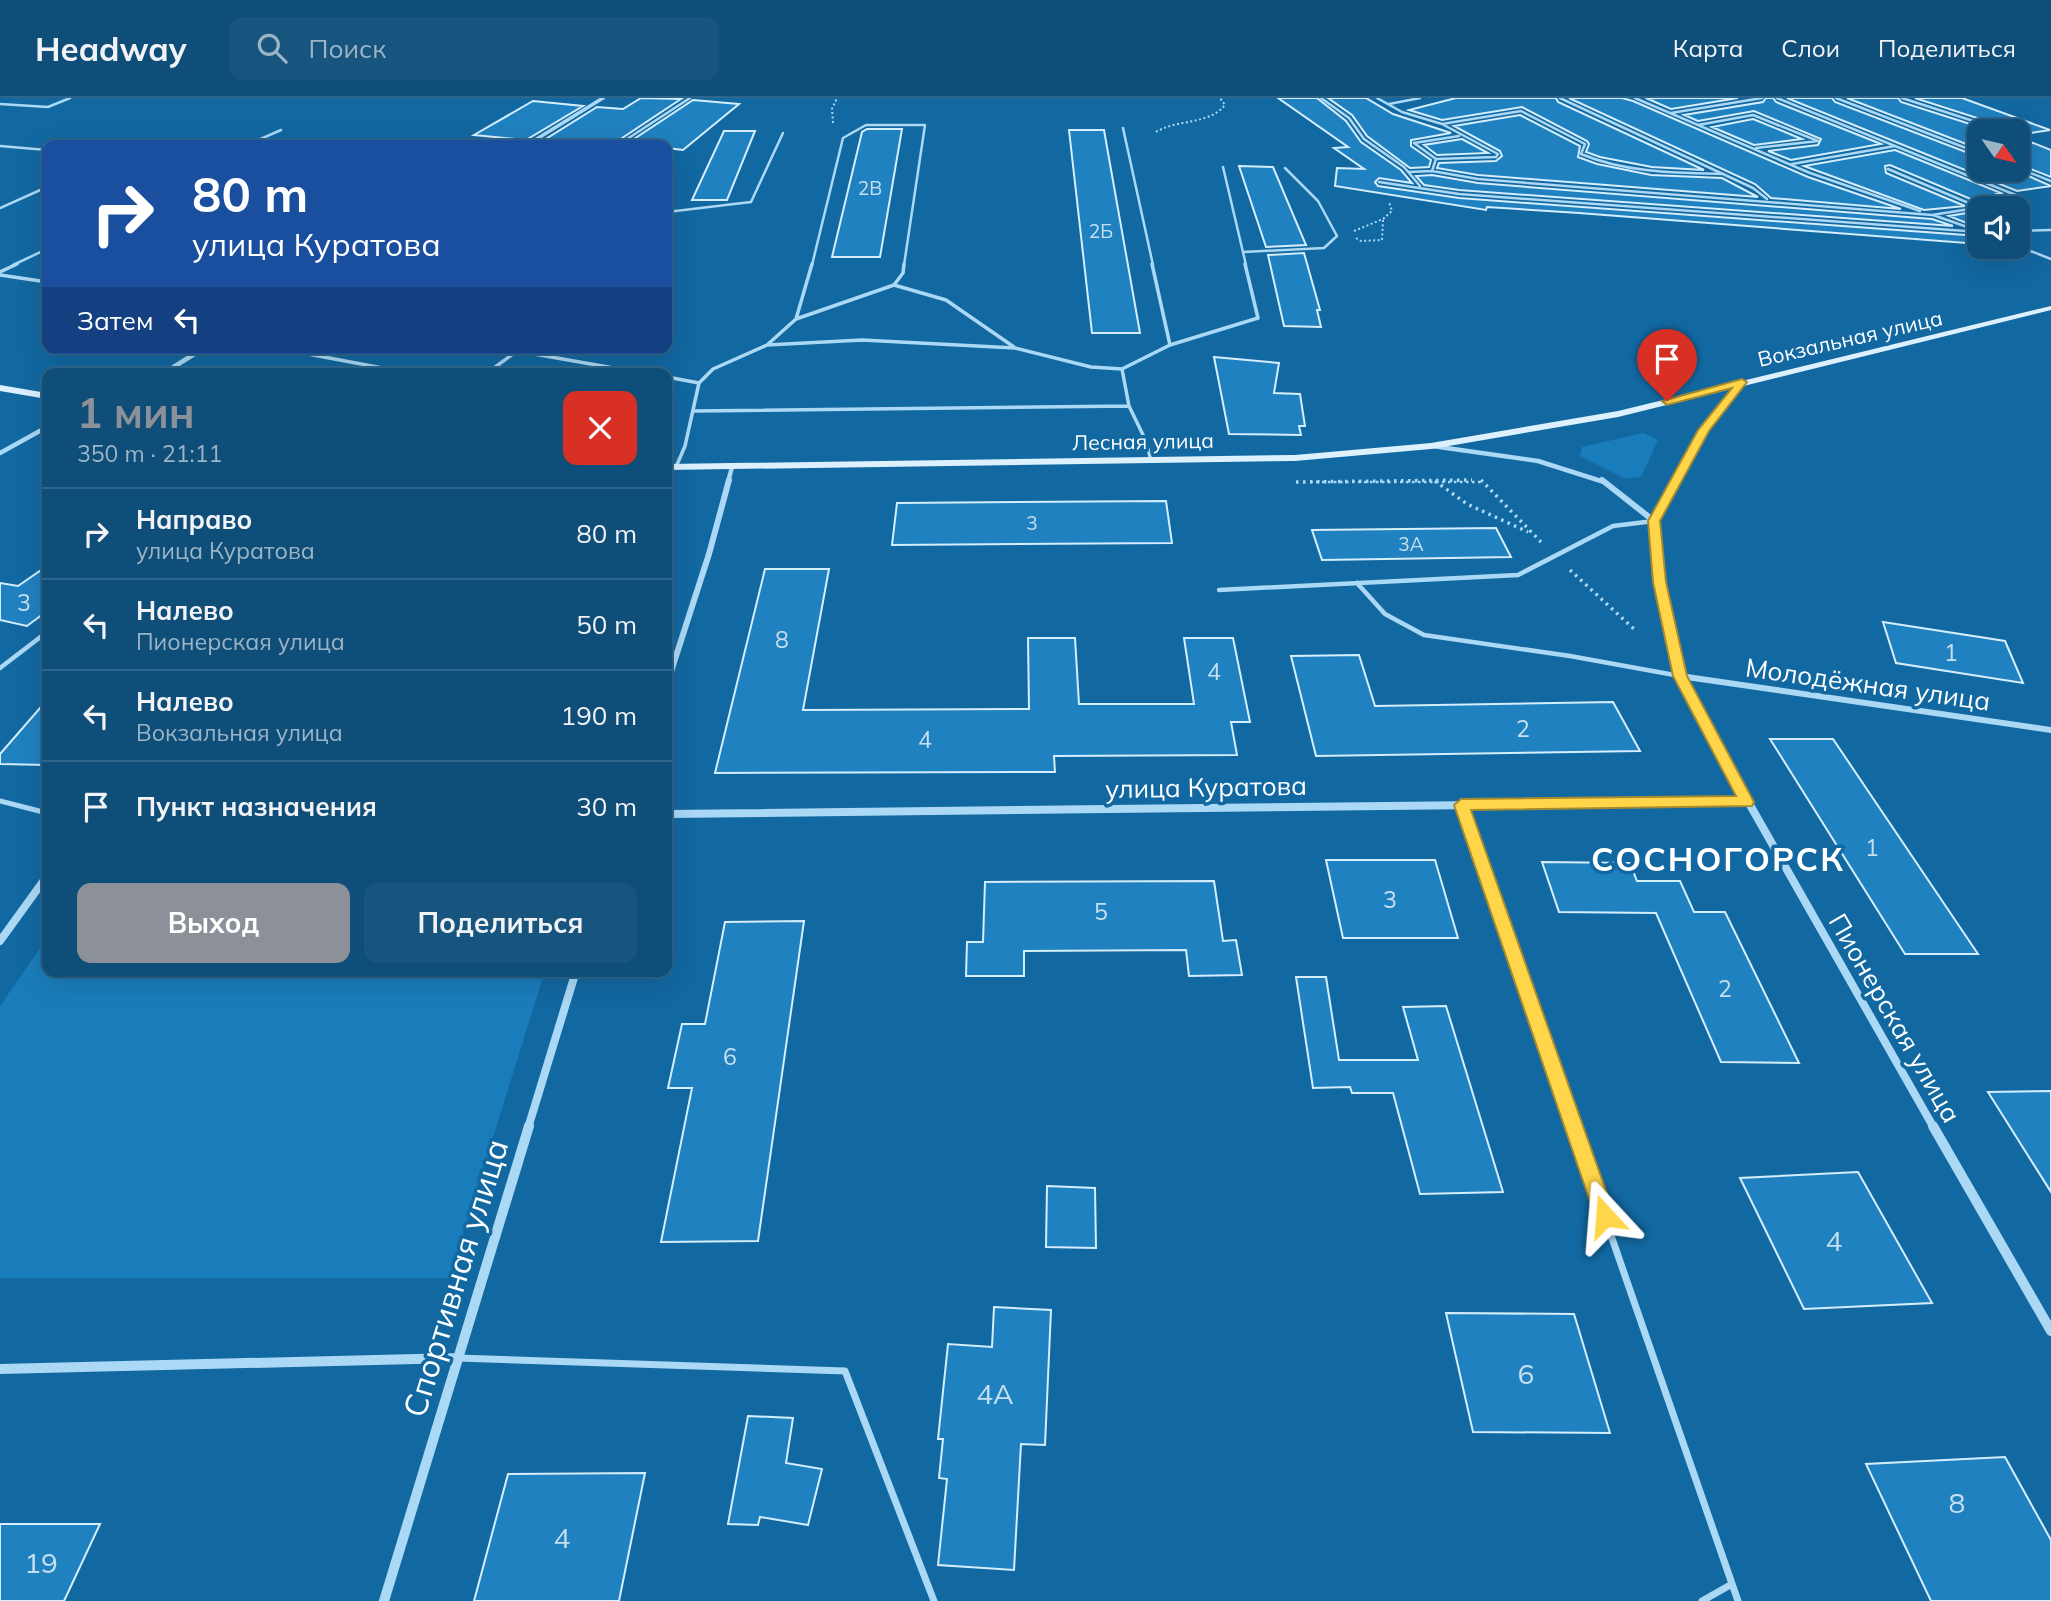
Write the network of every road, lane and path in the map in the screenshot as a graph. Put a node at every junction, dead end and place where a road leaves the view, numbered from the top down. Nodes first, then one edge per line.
1 (70, 98) edge
2 (603, 98) edge
3 (690, 98) edge
4 (1220, 98) edge
5 (1321, 98) edge
6 (1377, 98) edge
7 (1420, 98) edge
8 (1560, 98) edge
9 (1635, 98) edge
10 (1762, 98) edge
11 (1777, 98) edge
12 (1836, 98) edge
13 (1902, 98) edge
14 (0, 104) edge
15 (1387, 104) junction
16 (1671, 113) junction
17 (1967, 119) edge
18 (1442, 124) junction
19 (1698, 125) junction
20 (1123, 128) dead end
21 (281, 130) dead end
22 (1156, 132) dead end
23 (783, 134) dead end
24 (1461, 136) junction
25 (258, 140) edge
26 (535, 140) edge
27 (626, 140) edge
28 (0, 145) edge
29 (1895, 146) junction
30 (1753, 148) junction
31 (1967, 148) edge
32 (42, 149) edge
33 (1436, 159) junction
34 (1791, 164) junction
35 (1223, 167) dead end
36 (1285, 169) dead end
37 (1888, 169) dead end
38 (1409, 172) junction
39 (1432, 172) junction
40 (2030, 173) edge
41 (1724, 174) junction
42 (2051, 181) edge
43 (1379, 182) dead end
44 (1420, 186) junction
45 (42, 189) edge
46 (2016, 196) edge
47 (1768, 200) junction
48 (1967, 202) edge
49 (0, 208) edge
50 (1967, 209) edge
51 (672, 211) edge
52 (1932, 215) junction
53 (1383, 219) dead end
54 (1373, 224) dead end
55 (1967, 227) edge
56 (1360, 228) dead end
57 (1967, 230) edge
58 (2051, 230) edge
59 (2030, 231) edge
60 (1348, 234) dead end
61 (42, 251) edge
62 (2030, 251) edge
63 (1242, 252) junction
64 (2051, 259) edge
65 (0, 273) edge
66 (42, 281) edge
67 (894, 285) junction
68 (2051, 308) edge
69 (796, 319) junction
70 (766, 345) junction
71 (1170, 345) junction
72 (1016, 348) junction
73 (194, 354) edge
74 (308, 354) edge
75 (513, 354) edge
76 (540, 354) edge
77 (172, 368) edge
78 (382, 368) edge
79 (494, 368) edge
80 (615, 368) edge
81 (1122, 369) junction
82 (672, 378) edge
83 (1742, 382) junction
84 (699, 383) junction
85 (0, 388) edge
86 (42, 395) edge
87 (1129, 406) junction
88 (694, 411) junction
89 (1618, 414) joint
90 (42, 430) edge
91 (1431, 446) junction
92 (0, 453) edge
93 (1151, 460) junction
94 (672, 467) edge
95 (733, 467) junction
96 (1434, 481) dead end
97 (1654, 521) junction
98 (1532, 534) dead end
99 (1357, 583) junction
100 (1219, 590) dead end
101 (42, 636) edge
102 (0, 668) edge
103 (672, 669) edge
104 (1680, 676) junction
105 (2051, 730) edge
106 (0, 801) edge
107 (1747, 802) junction
108 (1461, 805) junction
109 (42, 812) edge
110 (672, 814) edge
111 (42, 882) edge
112 (4, 930) edge
113 (0, 941) edge
114 (574, 977) edge
115 (2051, 1331) edge
116 (457, 1358) junction
117 (0, 1369) edge
118 (1732, 1584) junction
119 (384, 1601) edge
120 (934, 1601) edge
121 (1702, 1601) edge
122 (1738, 1601) edge

1 - 14 lane
2 - 26 street
3 - 27 lane
4 - 22 path
5 - 38 lane
6 - 15 lane
7 - 15 lane
8 - 41 lane
9 - 16 lane
10 - 16 lane
11 - 29 lane
12 - 31 lane
13 - 17 lane
15 - 18 lane
16 - 19 lane
18 - 24 lane
18 - 41 lane
19 - 30 lane
19 - 30 lane
20 - 71 lane
21 - 25 lane
23 - 51 lane
24 - 33 lane
24 - 33 lane
28 - 32 lane
29 - 34 lane
29 - 46 lane
30 - 34 lane
33 - 39 lane
34 - 52 lane
35 - 63 lane
36 - 63 lane
37 - 48 lane
38 - 39 lane
38 - 44 lane
39 - 47 lane
40 - 42 lane
41 - 47 lane
43 - 44 lane
44 - 57 lane
45 - 49 lane
47 - 52 lane
50 - 52 lane
52 - 55 lane
53 - 60 path
54 - 56 path
58 - 59 lane
61 - 65 lane
62 - 64 lane
63 - 71 lane
65 - 66 lane
67 - 69 lane
67 - 69 lane
67 - 72 lane
68 - 83 main road, Вокзальная улица
69 - 70 lane
70 - 72 lane
70 - 84 lane
71 - 81 lane
72 - 81 lane
73 - 77 street
74 - 78 lane
75 - 79 lane
76 - 80 lane
81 - 87 lane
82 - 84 lane
83 - 89 main road, Вокзальная улица
83 - 97 street
84 - 88 lane
85 - 86 main road
87 - 88 lane
87 - 93 lane
88 - 94 lane
89 - 91 main road, Лесная улица
90 - 92 street
91 - 93 main road, Лесная улица
91 - 97 street
93 - 95 main road, Лесная улица
94 - 95 main road, Лесная улица
95 - 103 street
96 - 98 path
97 - 99 lane
97 - 104 street, Пионерская улица
99 - 100 lane
99 - 104 lane
101 - 102 lane
104 - 105 street, Молодёжная улица
104 - 107 street, Пионерская улица
106 - 109 lane
107 - 108 street, улица Куратова
107 - 115 street, Пионерская улица
108 - 110 street, улица Куратова
108 - 118 lane
111 - 112 street
112 - 113 street
114 - 116 street, Спортивная улица
116 - 117 street
116 - 119 street, Спортивная улица
116 - 120 lane
118 - 121 lane
118 - 122 lane

